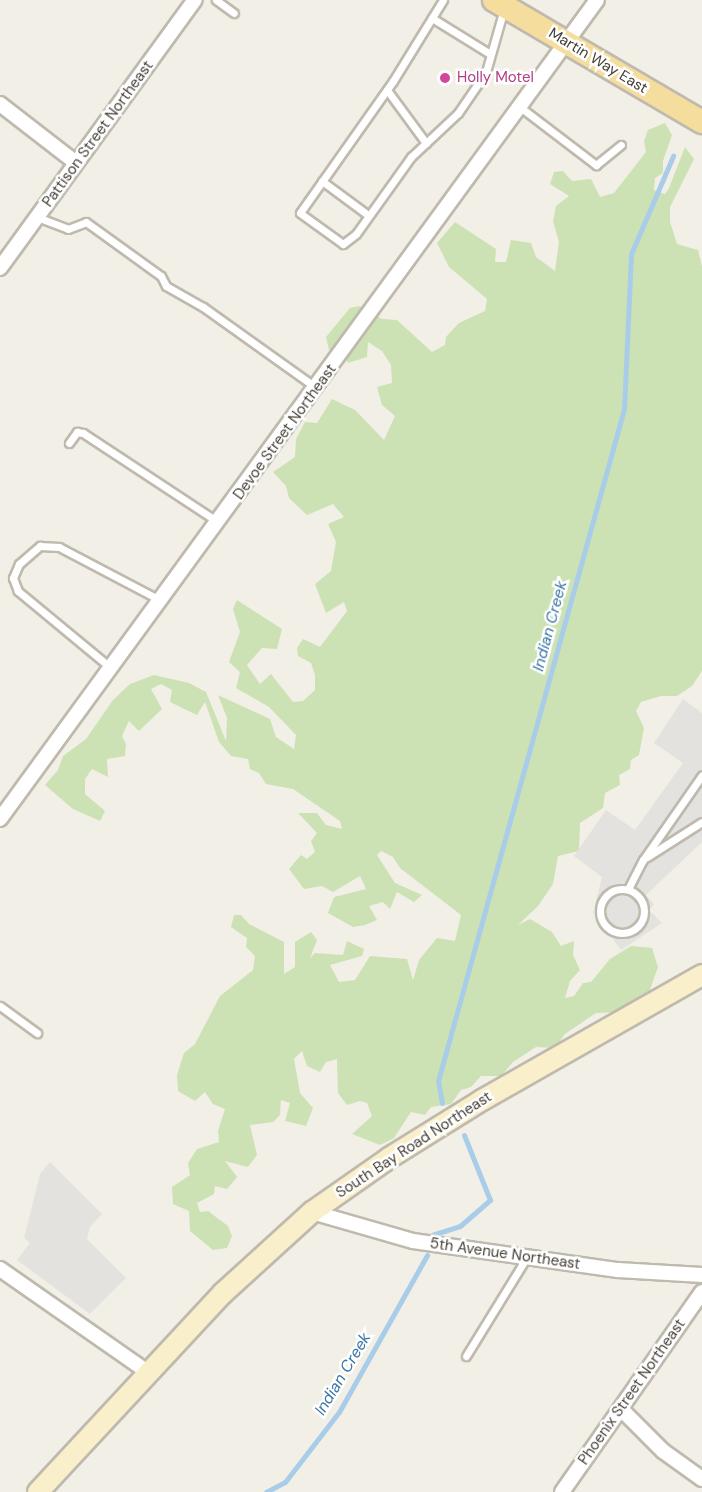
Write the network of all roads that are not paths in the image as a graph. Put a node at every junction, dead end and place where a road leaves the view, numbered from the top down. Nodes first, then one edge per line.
1 (195, 0) edge
2 (216, 0) edge
3 (443, 0) edge
4 (597, 0) edge
5 (499, 3) edge
6 (234, 13) dead end
7 (432, 18) junction
8 (567, 42) junction
9 (490, 54) junction
10 (387, 90) junction
11 (0, 104) edge
12 (520, 107) junction
13 (702, 122) edge
14 (426, 143) junction
15 (621, 146) dead end
16 (76, 163) junction
17 (322, 182) junction
18 (368, 215) junction
19 (38, 217) junction
20 (0, 268) edge
21 (317, 388) junction
22 (69, 443) dead end
23 (218, 522) junction
24 (161, 600) junction
25 (111, 668) junction
26 (702, 775) edge
27 (0, 819) edge
28 (702, 822) edge
29 (643, 860) junction
30 (628, 889) junction
31 (702, 975) edge
32 (0, 1006) edge
33 (37, 1033) dead end
34 (312, 1212) junction
35 (528, 1255) junction
36 (0, 1269) edge
37 (702, 1275) edge
38 (702, 1292) edge
39 (465, 1356) dead end
40 (149, 1373) junction
41 (621, 1409) junction
42 (702, 1479) edge
43 (38, 1492) edge
44 (562, 1492) edge

1 - 16 street, Pattison Street Northeast
2 - 6 lane
3 - 7 lane
4 - 8 street, Devoe Street Northeast
5 - 8 main road, Martin Way East
5 - 9 lane
7 - 9 lane
7 - 10 lane
8 - 12 street, Devoe Street Northeast
8 - 13 main road, Martin Way East
9 - 14 lane
10 - 14 lane
10 - 17 lane
11 - 16 street
12 - 15 lane
12 - 21 street, Devoe Street Northeast
14 - 18 lane
16 - 19 street, Pattison Street Northeast
17 - 18 lane
17 - 18 lane
19 - 20 street, Pattison Street Northeast
19 - 21 lane
21 - 23 street, Devoe Street Northeast
22 - 23 lane
23 - 24 street, Devoe Street Northeast
24 - 25 street, Devoe Street Northeast
24 - 25 lane
25 - 27 street, Devoe Street Northeast
26 - 29 lane
28 - 29 lane
29 - 30 lane
30 - 30 lane
31 - 34 street, South Bay Road Northeast
32 - 33 lane
34 - 35 street, 5th Avenue Northeast
34 - 40 street, South Bay Road Northeast
35 - 37 street, 5th Avenue Northeast
35 - 39 lane
36 - 40 street
38 - 41 street, Phoenix Street Northeast
40 - 43 street, South Bay Road Northeast
41 - 42 street
41 - 44 street, Phoenix Street Northeast

